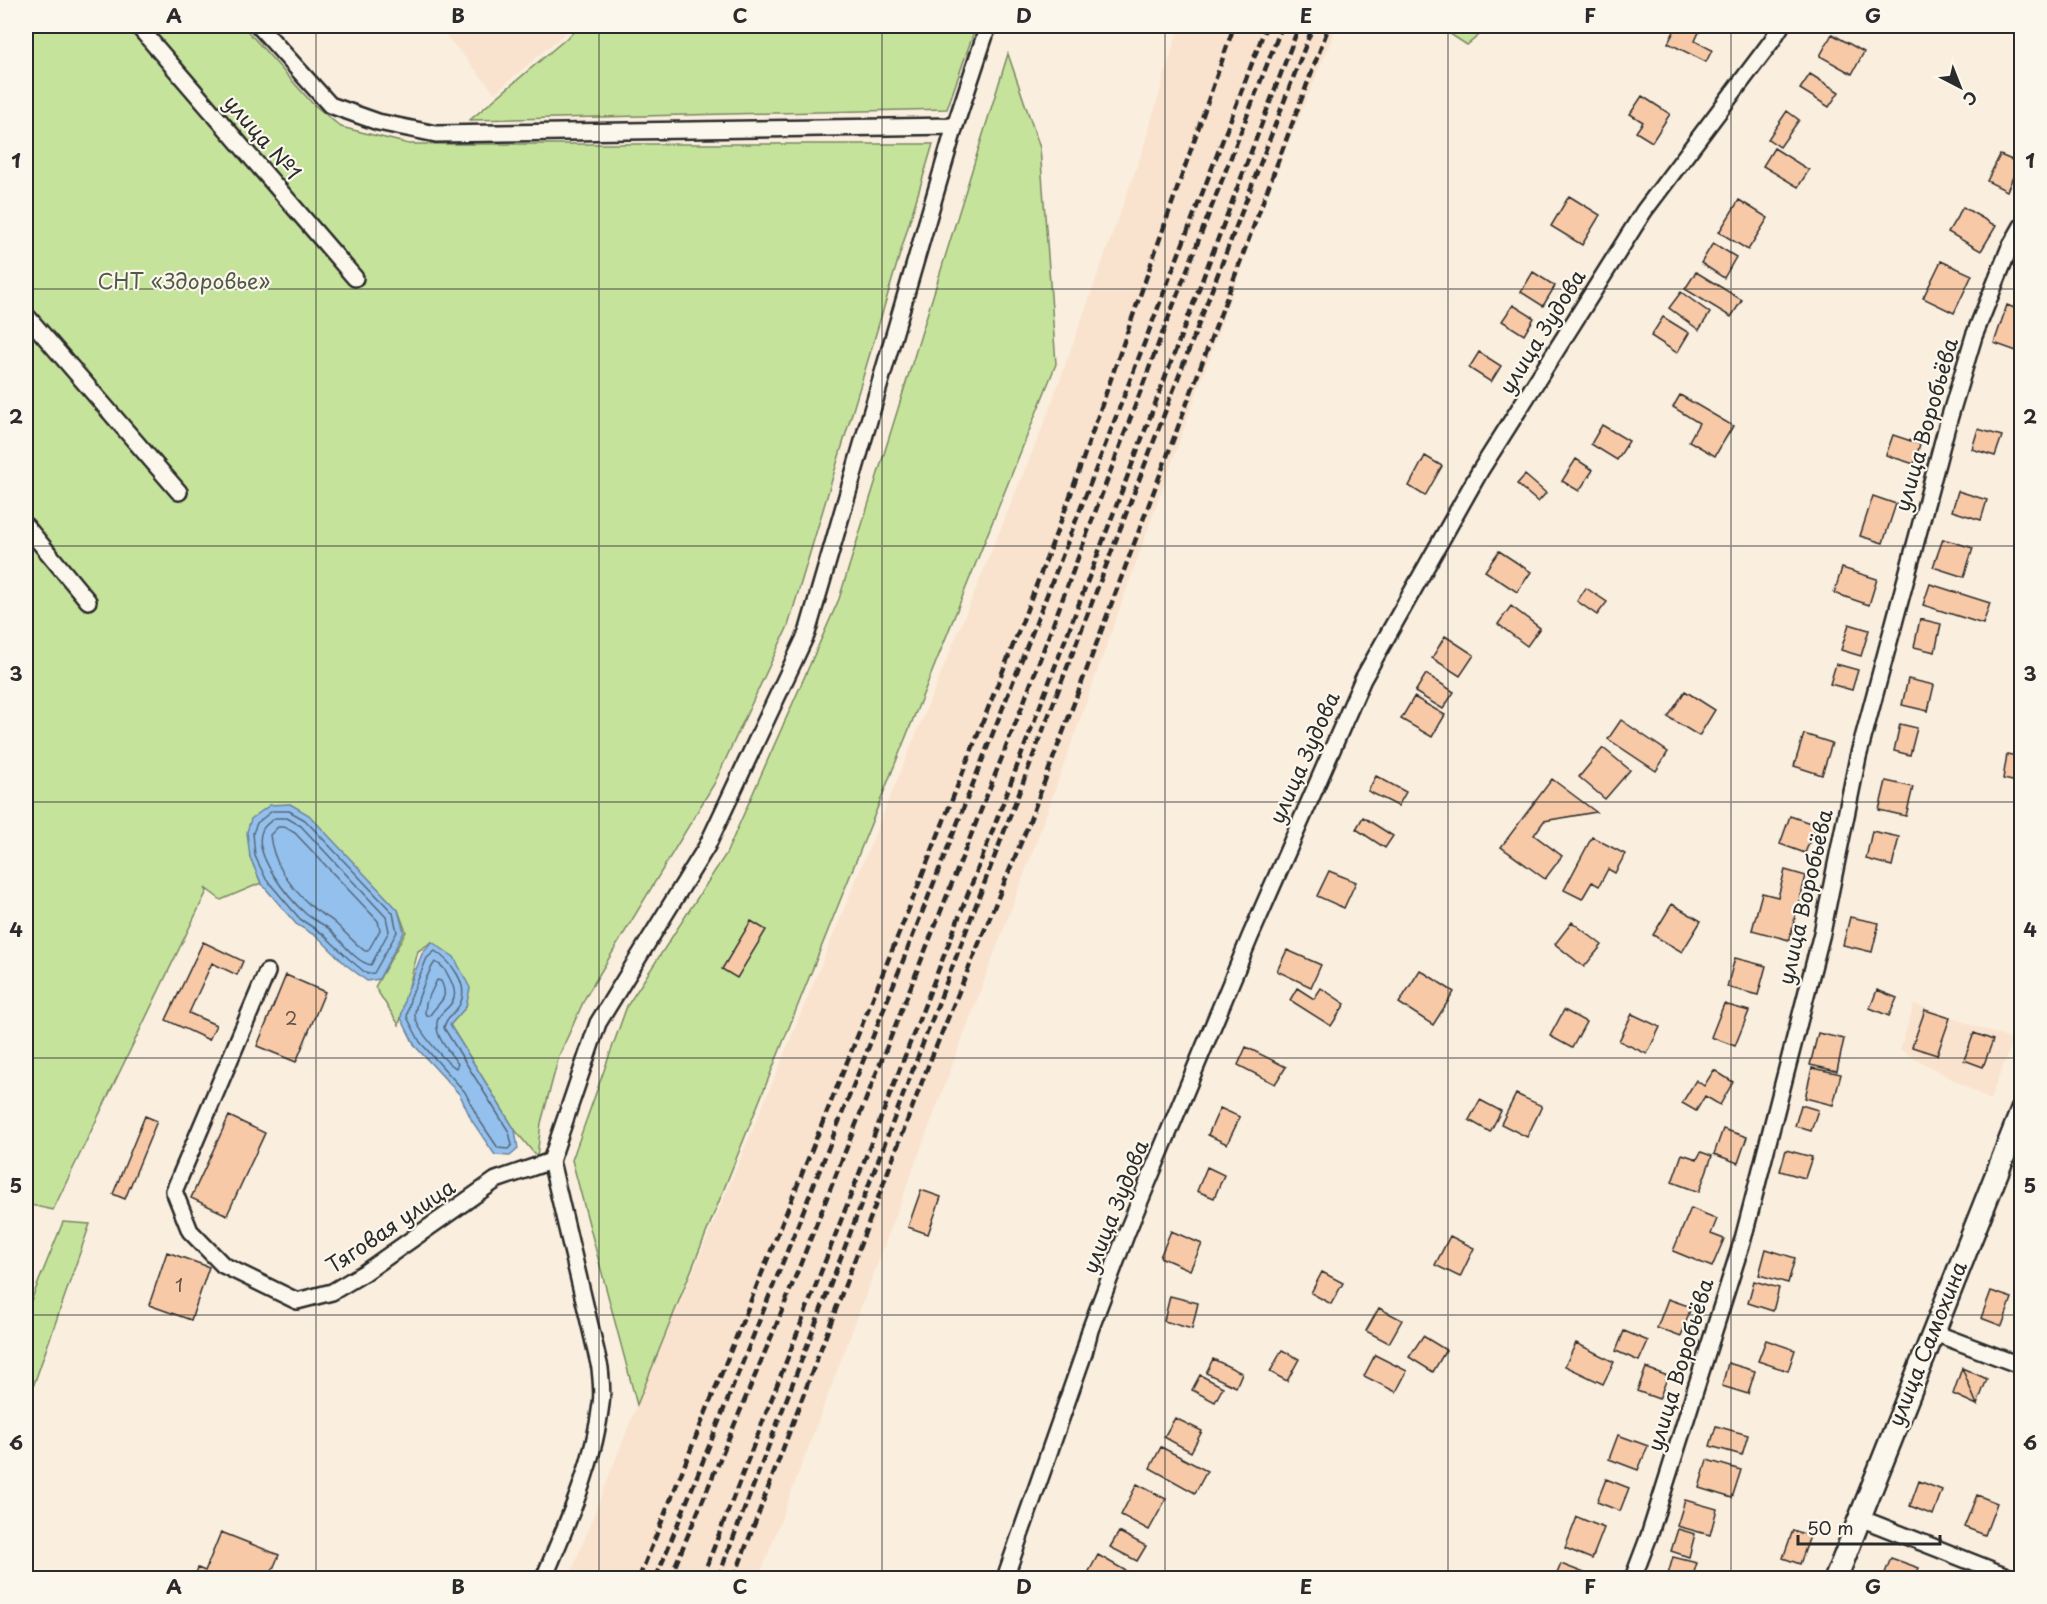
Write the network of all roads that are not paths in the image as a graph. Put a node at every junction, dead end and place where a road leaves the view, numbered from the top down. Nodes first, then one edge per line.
1 (138, 26) edge
2 (259, 26) edge
3 (988, 26) edge
4 (1781, 26) edge
5 (955, 126) junction
6 (2022, 226) edge
7 (355, 278) dead end
8 (26, 315) edge
9 (179, 492) dead end
10 (26, 526) edge
11 (88, 601) dead end
12 (267, 972) dead end
13 (2022, 1110) edge
14 (2015, 1145) edge
15 (551, 1161) junction
16 (1932, 1332) junction
17 (2022, 1366) edge
18 (1860, 1518) junction
19 (544, 1578) edge
20 (1005, 1578) edge
21 (1633, 1578) edge
22 (1836, 1578) edge
23 (2012, 1578) edge

1 - 7 street, улица №1
2 - 5 street
3 - 5 street
4 - 20 street, улица Зудова
5 - 15 street
6 - 21 street, улица Воробьёва
8 - 9 street
10 - 11 street
12 - 15 street, Тяговая улица
13 - 14 street, улица Самохина
14 - 16 street, улица Самохина
15 - 19 street
16 - 17 street
16 - 18 street, улица Самохина
18 - 22 street, улица Самохина
18 - 23 street

